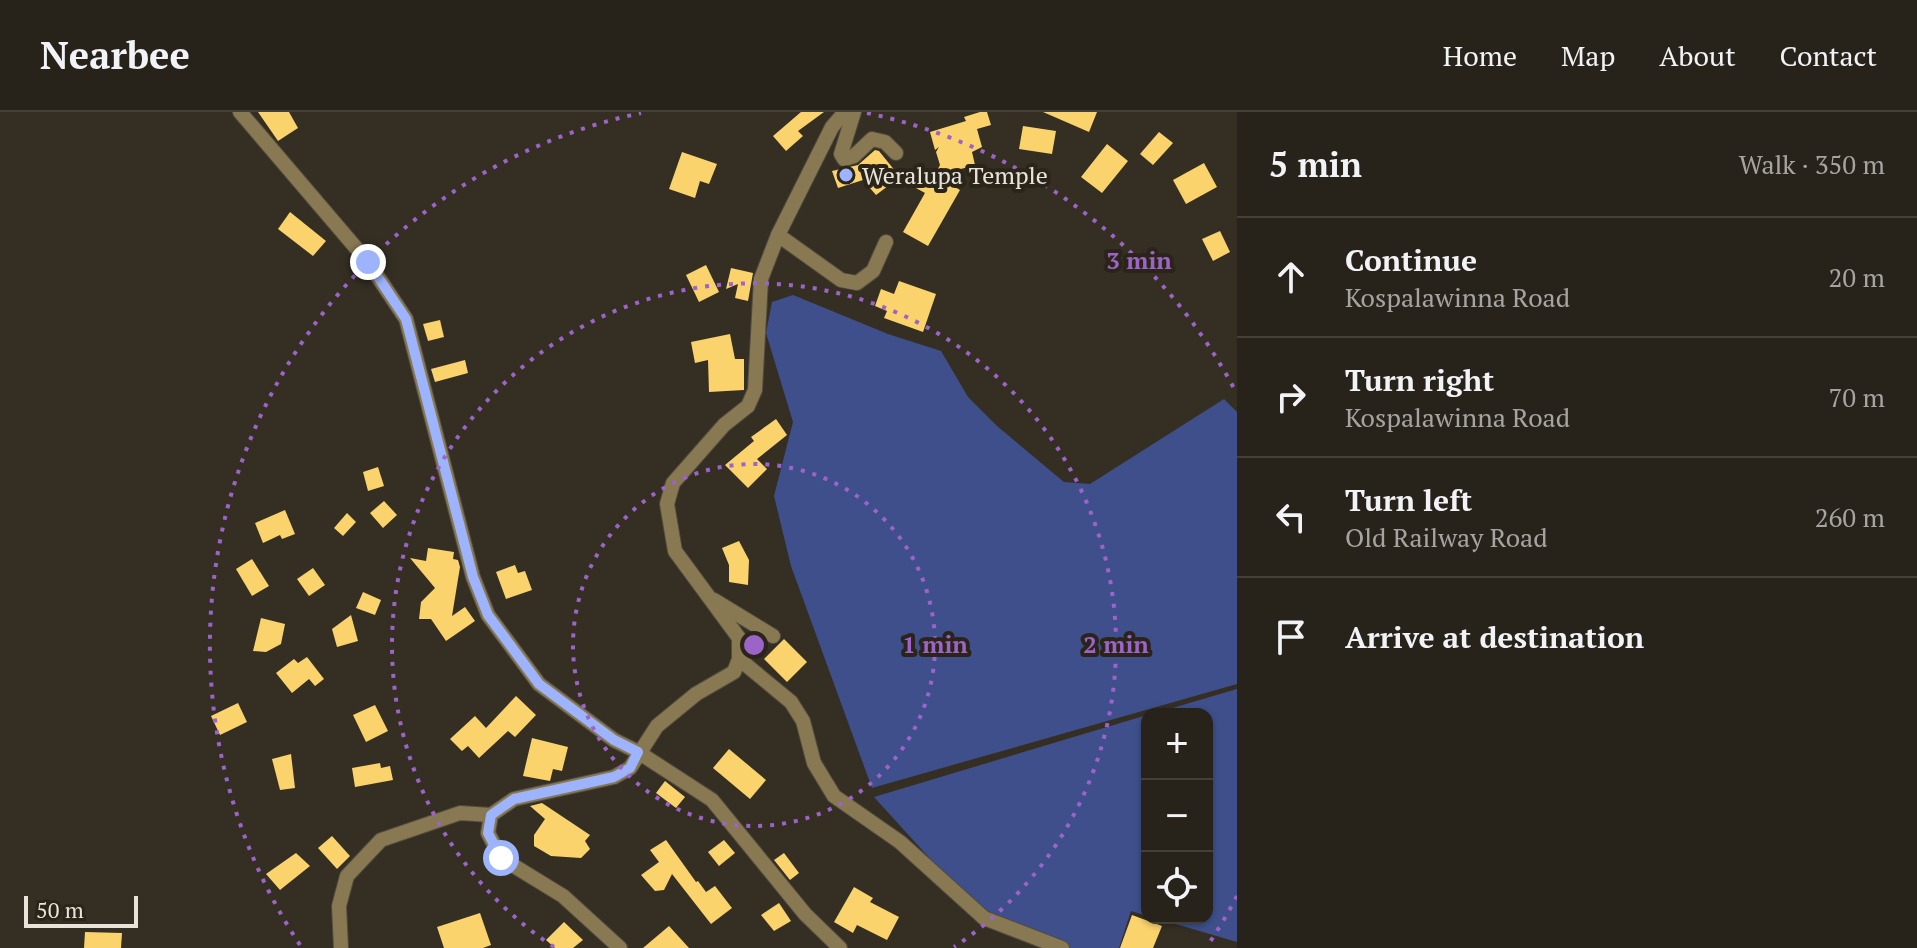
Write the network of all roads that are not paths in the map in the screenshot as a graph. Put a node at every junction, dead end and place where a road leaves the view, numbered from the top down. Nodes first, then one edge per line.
1 (240, 112) edge
2 (845, 112) edge
3 (854, 112) edge
4 (896, 153) dead end
5 (778, 235) junction
6 (886, 242) dead end
7 (707, 595) junction
8 (773, 636) dead end
9 (739, 659) junction
10 (638, 752) junction
11 (491, 815) junction
12 (341, 948) edge
13 (620, 948) edge
14 (840, 948) edge
15 (1062, 948) edge

1 - 10 street
2 - 5 street
3 - 4 street
5 - 6 street
5 - 7 street
7 - 8 street
7 - 9 street
9 - 10 street
9 - 15 street
10 - 11 street
10 - 14 street
11 - 12 street
11 - 13 street

